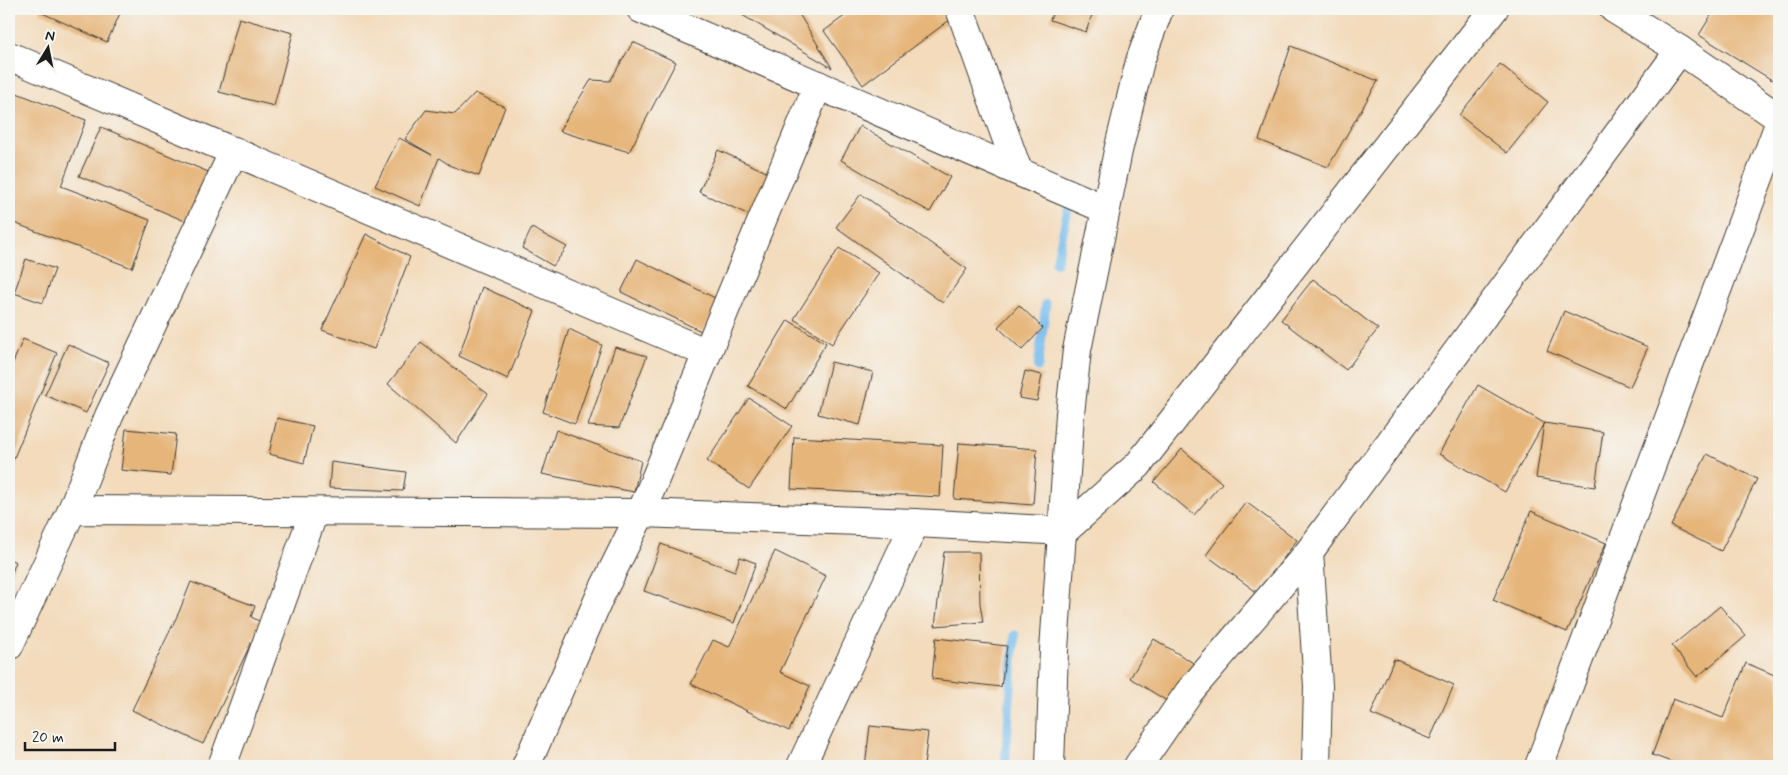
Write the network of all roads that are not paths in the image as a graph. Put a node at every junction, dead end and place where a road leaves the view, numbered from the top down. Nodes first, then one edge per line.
1 (641, 9) edge
2 (960, 9) edge
3 (1159, 9) edge
4 (1494, 9) edge
5 (1614, 9) edge
6 (1680, 50) junction
7 (9, 56) edge
8 (818, 85) junction
9 (1779, 118) edge
10 (1779, 124) edge
11 (234, 151) junction
12 (1018, 172) junction
13 (1105, 209) junction
14 (707, 353) junction
15 (72, 510) junction
16 (314, 512) junction
17 (641, 513) junction
18 (915, 523) junction
19 (1064, 531) junction
20 (1310, 552) junction
21 (9, 646) edge
22 (222, 766) edge
23 (526, 766) edge
24 (800, 766) edge
25 (1050, 766) edge
26 (1138, 766) edge
27 (1316, 766) edge
28 (1539, 766) edge

1 - 8 street
2 - 12 street
3 - 13 street
4 - 19 street
5 - 6 street
6 - 9 street
6 - 20 street
7 - 11 street
8 - 12 street
8 - 14 street
10 - 28 street
11 - 14 street
11 - 15 street
12 - 13 street
13 - 19 street
14 - 17 street
15 - 16 street
15 - 21 street
16 - 17 street
16 - 22 street
17 - 18 street
17 - 23 street
18 - 19 street
18 - 24 street
19 - 25 street
20 - 26 street
20 - 27 street

